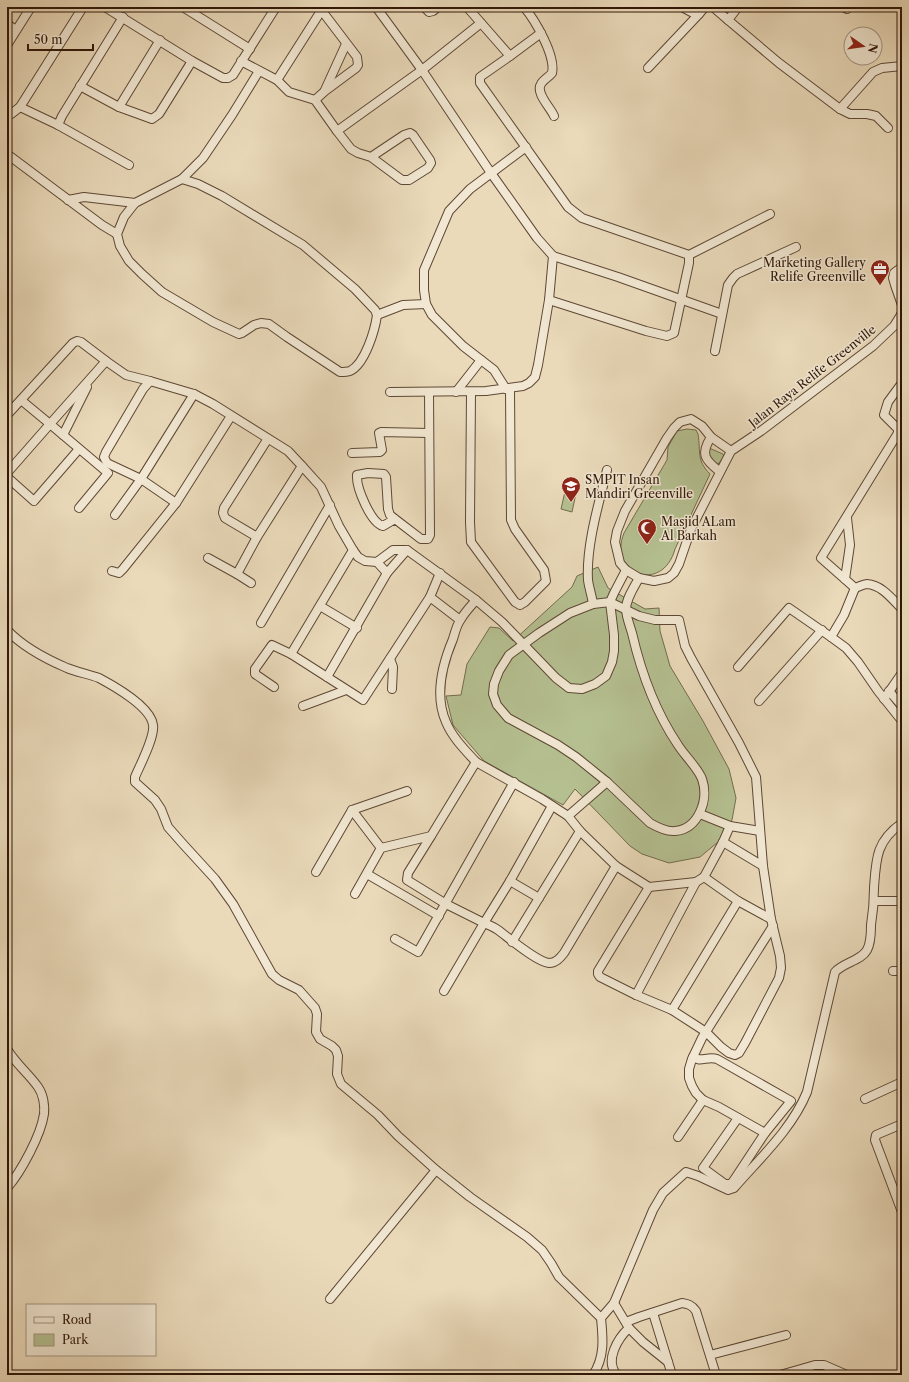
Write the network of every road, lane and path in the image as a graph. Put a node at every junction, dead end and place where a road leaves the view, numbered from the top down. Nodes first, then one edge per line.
1 (31, 7) edge
2 (83, 7) edge
3 (106, 7) edge
4 (183, 7) edge
5 (276, 7) edge
6 (376, 7) edge
7 (424, 7) edge
8 (438, 7) edge
9 (467, 7) edge
10 (524, 7) edge
11 (682, 7) edge
12 (705, 7) edge
13 (713, 7) edge
14 (738, 7) edge
15 (320, 9) edge
16 (699, 14) junction
17 (123, 18) junction
18 (728, 20) junction
19 (481, 23) junction
20 (7, 24) edge
21 (16, 30) junction
22 (541, 33) junction
23 (160, 40) junction
24 (346, 44) junction
25 (7, 45) edge
26 (250, 49) junction
27 (510, 56) junction
28 (192, 61) junction
29 (241, 61) junction
30 (902, 66) edge
31 (648, 68) dead end
32 (422, 70) junction
33 (259, 71) junction
34 (277, 80) junction
35 (80, 86) junction
36 (325, 91) junction
37 (315, 100) junction
38 (119, 106) junction
39 (20, 107) junction
40 (840, 109) junction
41 (7, 115) edge
42 (554, 116) dead end
43 (58, 125) junction
44 (888, 128) dead end
45 (337, 131) junction
46 (526, 147) junction
47 (7, 154) edge
48 (371, 157) junction
49 (129, 165) dead end
50 (491, 173) junction
51 (182, 179) junction
52 (68, 200) junction
53 (135, 203) junction
54 (770, 214) dead end
55 (117, 234) junction
56 (796, 247) dead end
57 (689, 255) junction
58 (553, 256) junction
59 (902, 267) edge
60 (681, 299) junction
61 (549, 300) junction
62 (426, 304) junction
63 (902, 305) edge
64 (902, 312) edge
65 (722, 314) junction
66 (377, 315) junction
67 (715, 351) dead end
68 (481, 360) junction
69 (106, 361) junction
70 (93, 375) junction
71 (150, 381) junction
72 (902, 383) edge
73 (508, 389) junction
74 (390, 392) dead end
75 (429, 392) junction
76 (456, 392) junction
77 (471, 392) junction
78 (194, 394) junction
79 (21, 400) junction
80 (7, 415) edge
81 (231, 416) junction
82 (50, 424) junction
83 (429, 433) junction
84 (63, 435) junction
85 (711, 437) junction
86 (267, 440) junction
87 (79, 449) junction
88 (730, 451) junction
89 (352, 452) dead end
90 (302, 466) junction
91 (607, 470) dead end
92 (719, 472) junction
93 (7, 473) edge
94 (7, 477) edge
95 (141, 479) junction
96 (176, 502) junction
97 (330, 505) junction
98 (79, 508) dead end
99 (115, 515) dead end
100 (847, 518) junction
101 (394, 520) junction
102 (257, 537) junction
103 (353, 550) junction
104 (407, 550) junction
105 (208, 558) dead end
106 (377, 562) junction
107 (626, 570) junction
108 (112, 571) dead end
109 (388, 573) junction
110 (237, 574) junction
111 (440, 574) junction
112 (638, 578) junction
113 (845, 579) junction
114 (251, 583) dead end
115 (855, 588) junction
116 (430, 597) junction
117 (476, 600) junction
118 (610, 602) junction
119 (593, 604) junction
120 (320, 606) junction
121 (626, 609) junction
122 (902, 609) edge
123 (460, 620) junction
124 (261, 624) dead end
125 (356, 628) junction
126 (7, 630) edge
127 (822, 630) junction
128 (831, 637) junction
129 (523, 644) junction
130 (291, 654) junction
131 (390, 660) junction
132 (738, 667) dead end
133 (902, 673) edge
134 (327, 677) junction
135 (274, 687) dead end
136 (392, 689) dead end
137 (346, 690) junction
138 (889, 691) junction
139 (884, 698) junction
140 (759, 701) dead end
141 (303, 706) dead end
142 (902, 706) edge
143 (902, 721) edge
144 (476, 762) junction
145 (514, 782) junction
146 (607, 782) junction
147 (407, 791) dead end
148 (552, 806) junction
149 (352, 810) junction
150 (700, 814) junction
151 (568, 816) junction
152 (902, 823) edge
153 (730, 826) junction
154 (580, 831) junction
155 (760, 831) junction
156 (431, 836) junction
157 (723, 842) junction
158 (381, 848) junction
159 (616, 866) junction
160 (764, 866) junction
161 (316, 872) dead end
162 (367, 874) junction
163 (704, 877) junction
164 (510, 881) junction
165 (696, 882) junction
166 (649, 887) junction
167 (355, 894) dead end
168 (539, 898) junction
169 (738, 901) junction
170 (874, 901) junction
171 (902, 901) edge
172 (446, 904) junction
173 (439, 916) junction
174 (772, 922) junction
175 (484, 923) junction
176 (395, 939) dead end
177 (512, 942) junction
178 (893, 971) dead end
179 (902, 971) edge
180 (444, 991) dead end
181 (636, 995) junction
182 (672, 1010) junction
183 (704, 1035) junction
184 (7, 1049) edge
185 (693, 1057) junction
186 (902, 1082) edge
187 (866, 1099) dead end
188 (703, 1100) junction
189 (738, 1118) junction
190 (902, 1124) edge
191 (765, 1133) junction
192 (678, 1137) dead end
193 (436, 1170) junction
194 (7, 1188) edge
195 (902, 1212) edge
196 (330, 1300) dead end
197 (614, 1303) junction
198 (653, 1313) junction
199 (601, 1318) junction
200 (628, 1325) junction
201 (786, 1335) dead end
202 (710, 1355) junction
203 (668, 1362) junction
204 (594, 1375) edge
205 (617, 1375) edge
206 (672, 1375) edge
207 (716, 1375) edge
208 (780, 1375) edge
209 (847, 1375) edge

1 - 21 street
2 - 39 street
3 - 17 street
4 - 26 street
5 - 26 street
6 - 32 street
7 - 8 street
9 - 19 street
10 - 22 street
11 - 16 street
12 - 16 street
13 - 18 street
14 - 18 street
15 - 24 street
15 - 34 street
16 - 31 street
17 - 23 street
17 - 35 street
18 - 40 street
19 - 27 street
19 - 32 street
20 - 21 street
21 - 25 street
22 - 27 street
22 - 42 street
23 - 28 street
23 - 38 street
24 - 36 street
24 - 36 street
26 - 29 street
27 - 46 street
28 - 29 street
28 - 38 street
29 - 33 street
30 - 40 street
32 - 45 street
32 - 50 street
33 - 34 street
33 - 51 street
34 - 37 street
35 - 38 street
35 - 43 street
36 - 37 street
37 - 45 street
39 - 41 street
39 - 43 street
40 - 44 street
43 - 49 street
45 - 48 street
46 - 50 street
46 - 57 street
47 - 52 street
48 - 48 street
50 - 58 street
50 - 62 street
51 - 53 street
51 - 66 street
52 - 53 street
52 - 55 street
53 - 55 street
54 - 57 street
55 - 66 street
56 - 65 street
57 - 60 street
58 - 60 street
58 - 61 street
59 - 63 street
60 - 61 street
60 - 65 street
61 - 73 street
62 - 66 street
62 - 68 street
64 - 88 street, Jalan Raya Relife Greenville
65 - 67 street
68 - 73 street
68 - 76 street
69 - 70 street
69 - 71 street
69 - 79 street
70 - 82 street
70 - 84 street
71 - 78 street
71 - 95 street
72 - 100 street
73 - 77 street
73 - 77 street
74 - 75 street
75 - 76 street
75 - 83 street
76 - 77 street
78 - 81 street
78 - 95 street
79 - 80 street
79 - 82 street
81 - 86 street
81 - 96 street
82 - 84 street
82 - 93 street
83 - 89 street
83 - 101 street
84 - 87 street
85 - 88 street, Jalan Raya Relife Greenville
85 - 92 street
85 - 107 street, Jalan Raya Relife Greenville
86 - 90 street
86 - 102 street
87 - 94 street
87 - 98 street
88 - 92 street, Jalan Raya Relife Greenville
90 - 97 street
90 - 102 street
91 - 119 street
92 - 112 street, Jalan Raya Relife Greenville
95 - 96 street
95 - 99 street
96 - 108 street
97 - 103 street
97 - 124 street
100 - 113 street
100 - 113 street
101 - 101 street
102 - 110 street
103 - 106 street
103 - 120 street
104 - 106 street
104 - 109 street
104 - 111 street
105 - 110 street
106 - 109 street
107 - 112 street, Jalan Raya Relife Greenville
107 - 118 street
109 - 125 street
110 - 114 street
111 - 116 street
111 - 117 street
112 - 121 street
113 - 115 street
115 - 122 street
115 - 128 street
116 - 123 street
116 - 131 street
117 - 123 street
117 - 129 street
118 - 119 street
118 - 121 street
118 - 129 street
119 - 129 street
120 - 125 street
120 - 130 street
121 - 150 street
121 - 155 street
123 - 144 street
125 - 134 street
126 - 193 street
127 - 128 street
127 - 132 street
127 - 140 street
128 - 139 street
129 - 146 street
130 - 134 street
130 - 135 street
131 - 136 street
131 - 137 street
133 - 138 street
134 - 137 street
137 - 141 street
138 - 139 street
138 - 142 street
139 - 143 street
144 - 145 street
144 - 156 street
145 - 148 street
145 - 172 street
146 - 150 street
146 - 151 street
147 - 149 street
148 - 151 street
148 - 164 street
149 - 158 street
149 - 161 street
150 - 153 street
151 - 154 street
152 - 170 street
153 - 155 street
153 - 157 street
154 - 159 street
154 - 168 street
155 - 160 street
156 - 158 street
156 - 172 street
157 - 160 street
157 - 163 street
158 - 162 street
159 - 166 street
159 - 177 street
160 - 174 street
162 - 167 street
162 - 173 street
163 - 165 street
163 - 169 street
164 - 168 street
164 - 175 street
165 - 166 street
165 - 181 street
166 - 181 street
168 - 177 street
169 - 174 street
169 - 182 street
170 - 171 street
170 - 197 street
172 - 173 street
172 - 175 street
173 - 176 street
174 - 183 street
174 - 183 street
175 - 177 street
175 - 180 street
178 - 179 street
181 - 182 street
182 - 183 street
183 - 185 street
184 - 194 street
185 - 188 street
185 - 191 street
186 - 187 street
188 - 189 street
188 - 192 street
189 - 191 street
189 - 191 street
190 - 195 street
193 - 196 street
193 - 199 street
197 - 199 street
197 - 200 street
198 - 200 street
198 - 202 street
198 - 203 street
199 - 204 street
200 - 203 street
200 - 205 street
201 - 202 street
202 - 207 street
203 - 206 street
208 - 209 street

